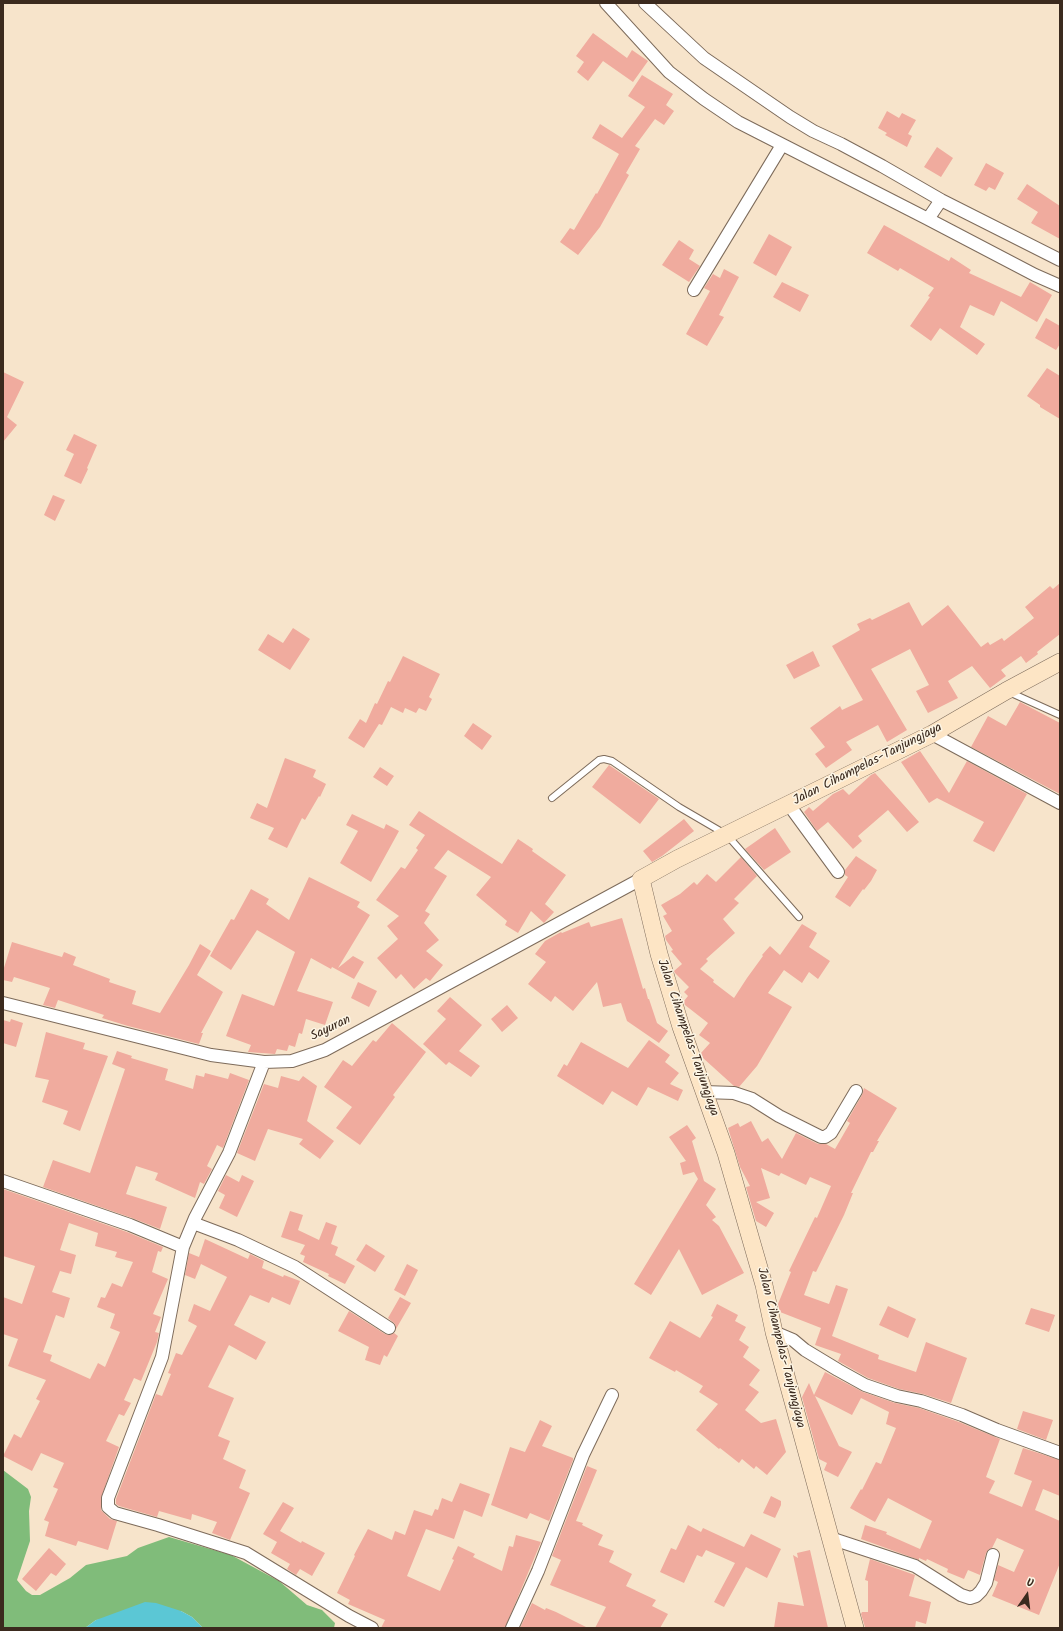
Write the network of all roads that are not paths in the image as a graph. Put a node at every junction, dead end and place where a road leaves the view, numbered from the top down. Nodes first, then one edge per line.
1 (606, 3) edge
2 (646, 3) edge
3 (782, 145) junction
4 (934, 210) junction
5 (1060, 260) edge
6 (1059, 282) edge
7 (694, 290) dead end
8 (1060, 662) edge
9 (1006, 691) junction
10 (1060, 715) edge
11 (932, 734) junction
12 (552, 798) dead end
13 (1060, 803) edge
14 (789, 805) junction
15 (727, 835) junction
16 (838, 872) dead end
17 (641, 879) junction
18 (799, 917) dead end
19 (3, 1003) edge
20 (264, 1062) junction
21 (856, 1091) dead end
22 (704, 1092) junction
23 (4, 1185) edge
24 (193, 1223) junction
25 (183, 1247) junction
26 (389, 1328) dead end
27 (774, 1332) junction
28 (612, 1395) dead end
29 (1060, 1453) edge
30 (830, 1538) junction
31 (993, 1555) dead end
32 (372, 1628) edge
33 (512, 1628) edge
34 (855, 1628) edge

1 - 3 street
2 - 4 street
3 - 4 street
3 - 7 street
4 - 5 street
4 - 6 street
8 - 9 main road, Jalan Cihampelas-Tanjungjaya
9 - 10 lane
9 - 11 main road, Jalan Cihampelas-Tanjungjaya
11 - 13 street
11 - 14 main road, Jalan Cihampelas-Tanjungjaya
12 - 15 lane
14 - 15 main road, Jalan Cihampelas-Tanjungjaya
14 - 16 street
15 - 17 main road, Jalan Cihampelas-Tanjungjaya
15 - 18 lane
17 - 20 street, Sayuran
17 - 22 main road, Jalan Cihampelas-Tanjungjaya
19 - 20 street, Sayuran
20 - 24 street
21 - 22 street
22 - 27 main road, Jalan Cihampelas-Tanjungjaya
23 - 25 street
24 - 25 street
24 - 26 street
25 - 32 street
27 - 29 street
27 - 30 main road, Jalan Cihampelas-Tanjungjaya
28 - 33 street
30 - 31 street
30 - 34 main road, Jalan Cihampelas-Tanjungjaya

